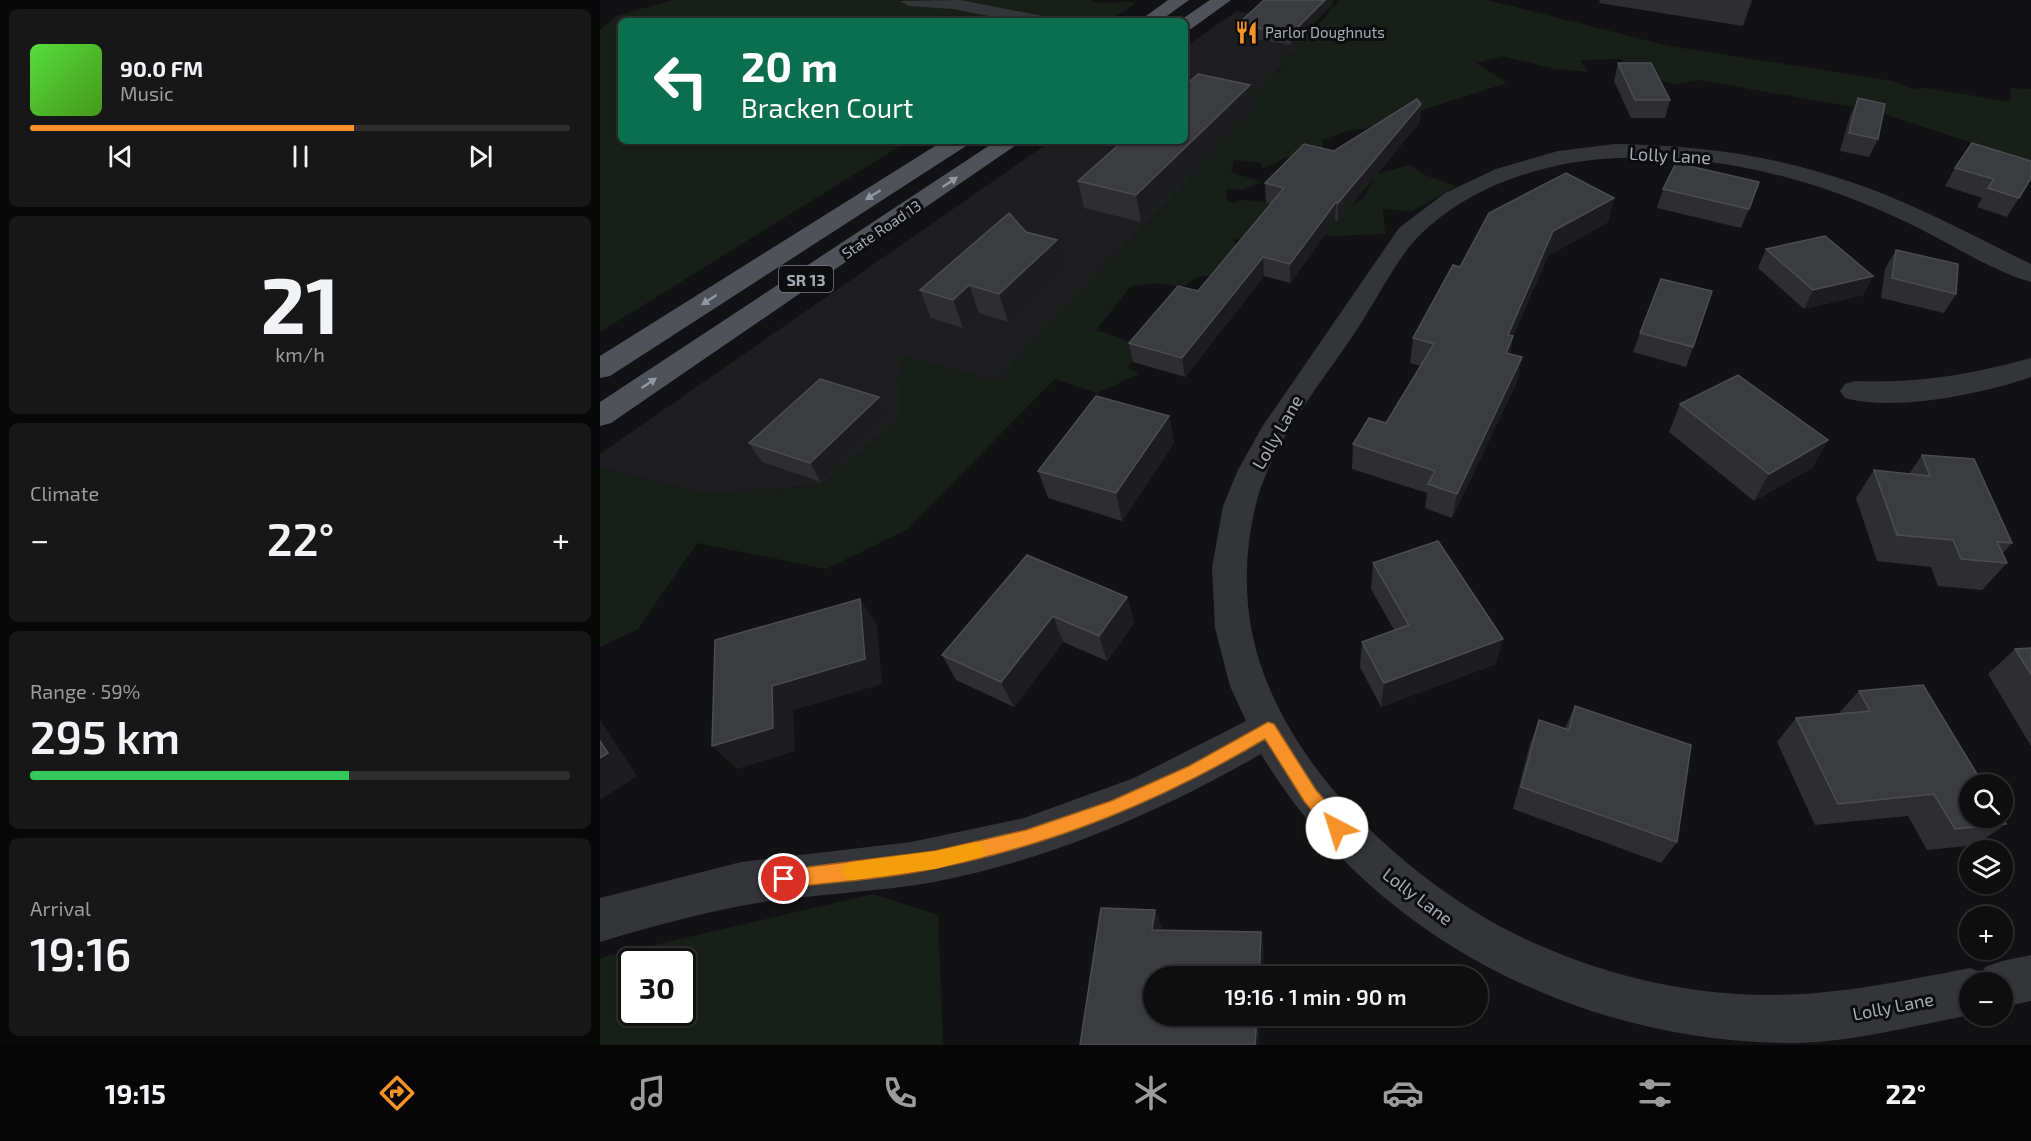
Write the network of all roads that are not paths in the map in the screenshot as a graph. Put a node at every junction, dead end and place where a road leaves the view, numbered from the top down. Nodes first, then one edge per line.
1 (1180, 0) edge
2 (1222, 0) edge
3 (907, 1) edge
4 (974, 18) edge
5 (1027, 18) edge
6 (1153, 18) edge
7 (1188, 23) edge
8 (953, 144) edge
9 (1007, 144) edge
10 (847, 211) junction
11 (2031, 274) edge
12 (655, 334) junction
13 (715, 339) junction
14 (2031, 367) edge
15 (600, 369) edge
16 (1855, 391) dead end
17 (600, 393) edge
18 (600, 416) edge
19 (1268, 729) junction
20 (600, 920) edge
21 (2031, 978) edge
22 (2013, 982) edge
23 (1959, 993) edge

1 - 6 main road
2 - 7 main road
3 - 4 street
3 - 5 street
8 -> 10 main road, State Road 13 / SR 13
13 -> 9 main road, State Road 13 / SR 13
10 -> 12 main road, State Road 13 / SR 13
10 - 13 main road
11 - 19 street, Lolly Lane
12 - 15 main road, State Road 13 / SR 13
12 - 17 main road
18 -> 13 main road, State Road 13 / SR 13
14 - 16 street
19 - 20 street
19 - 23 street, Lolly Lane
21 - 22 street

